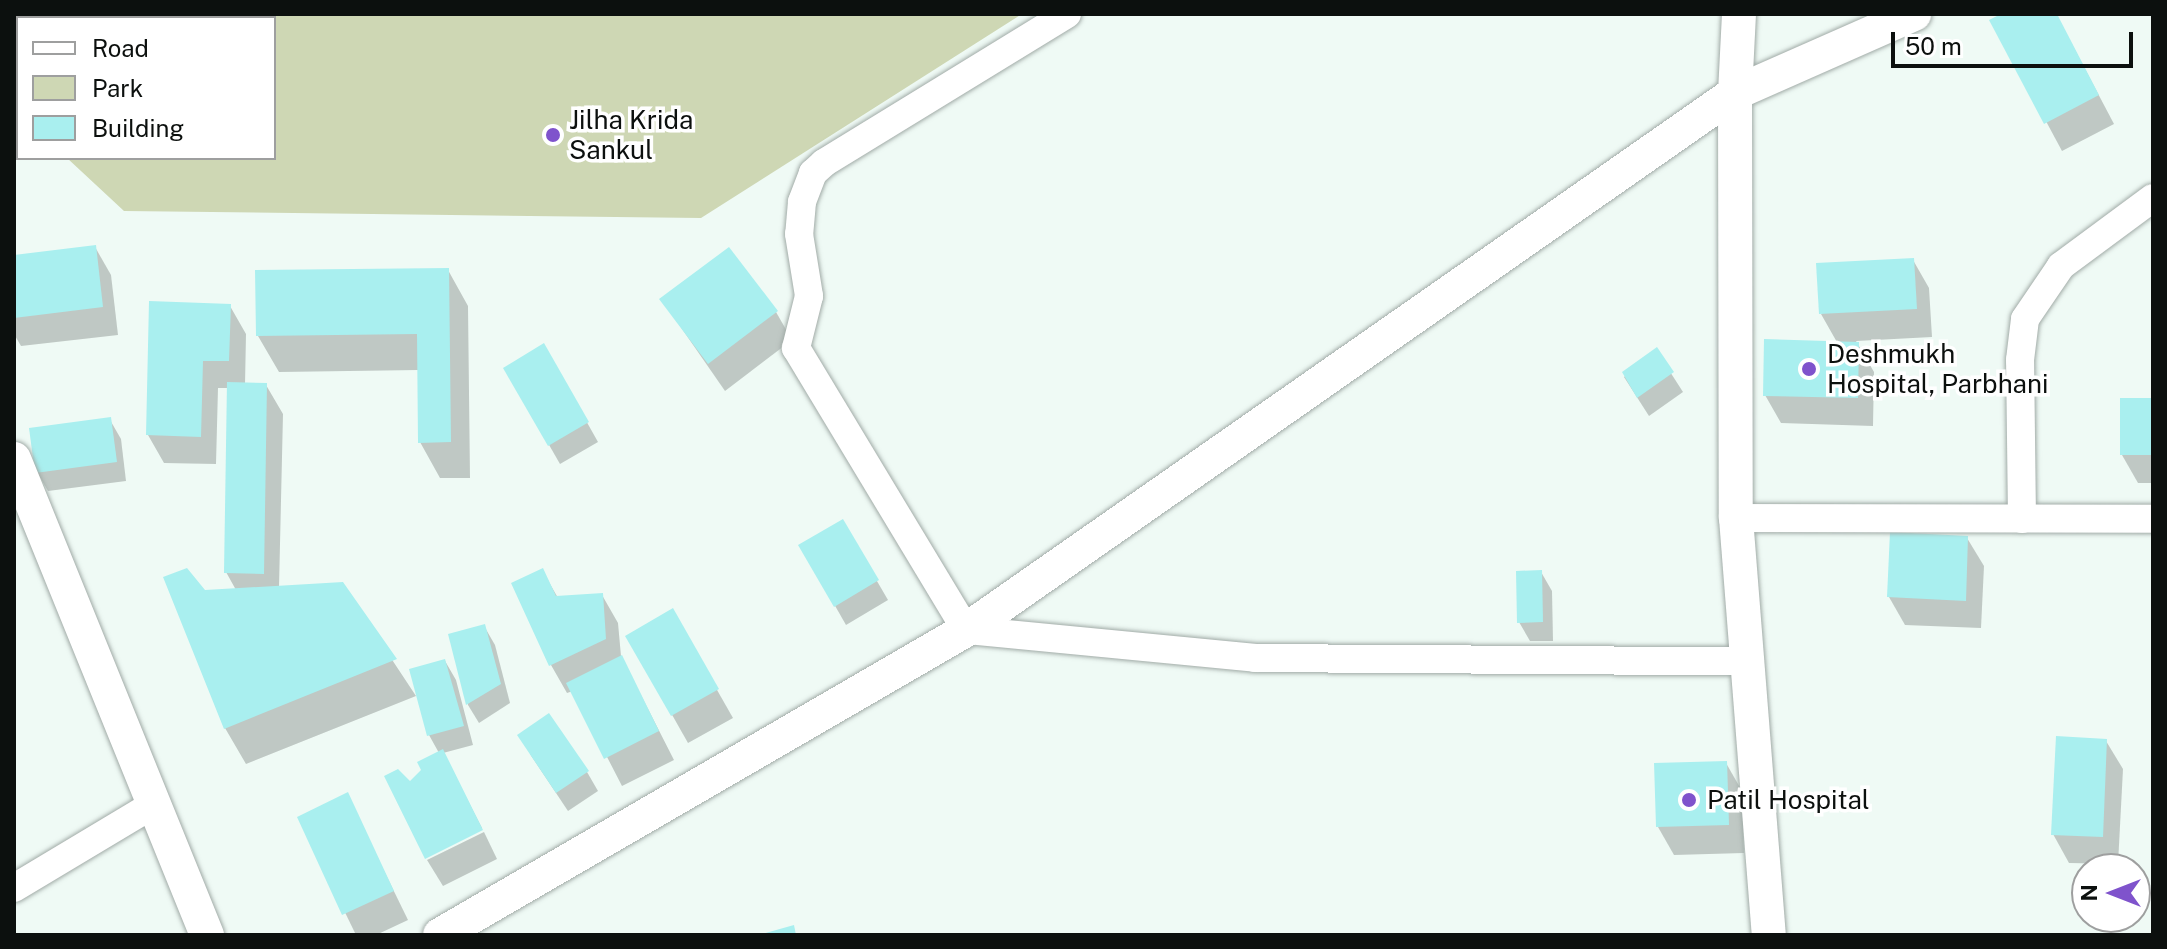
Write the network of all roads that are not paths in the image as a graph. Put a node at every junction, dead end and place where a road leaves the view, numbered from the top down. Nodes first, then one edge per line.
1 (1067, 14) edge
2 (1739, 14) edge
3 (1914, 14) edge
4 (1735, 93) junction
5 (2153, 198) edge
6 (14, 459) edge
7 (1736, 518) junction
8 (2022, 519) junction
9 (2153, 519) edge
10 (966, 630) junction
11 (1745, 661) junction
12 (151, 806) junction
13 (14, 888) edge
14 (207, 935) edge
15 (440, 935) edge
16 (1769, 935) edge

1 - 10 street
2 - 4 street
3 - 4 street
4 - 7 street
4 - 10 street
5 - 8 street
6 - 12 street
7 - 8 street
7 - 11 street
8 - 9 street
10 - 11 street
10 - 15 street
11 - 16 street
12 - 13 street
12 - 14 street

